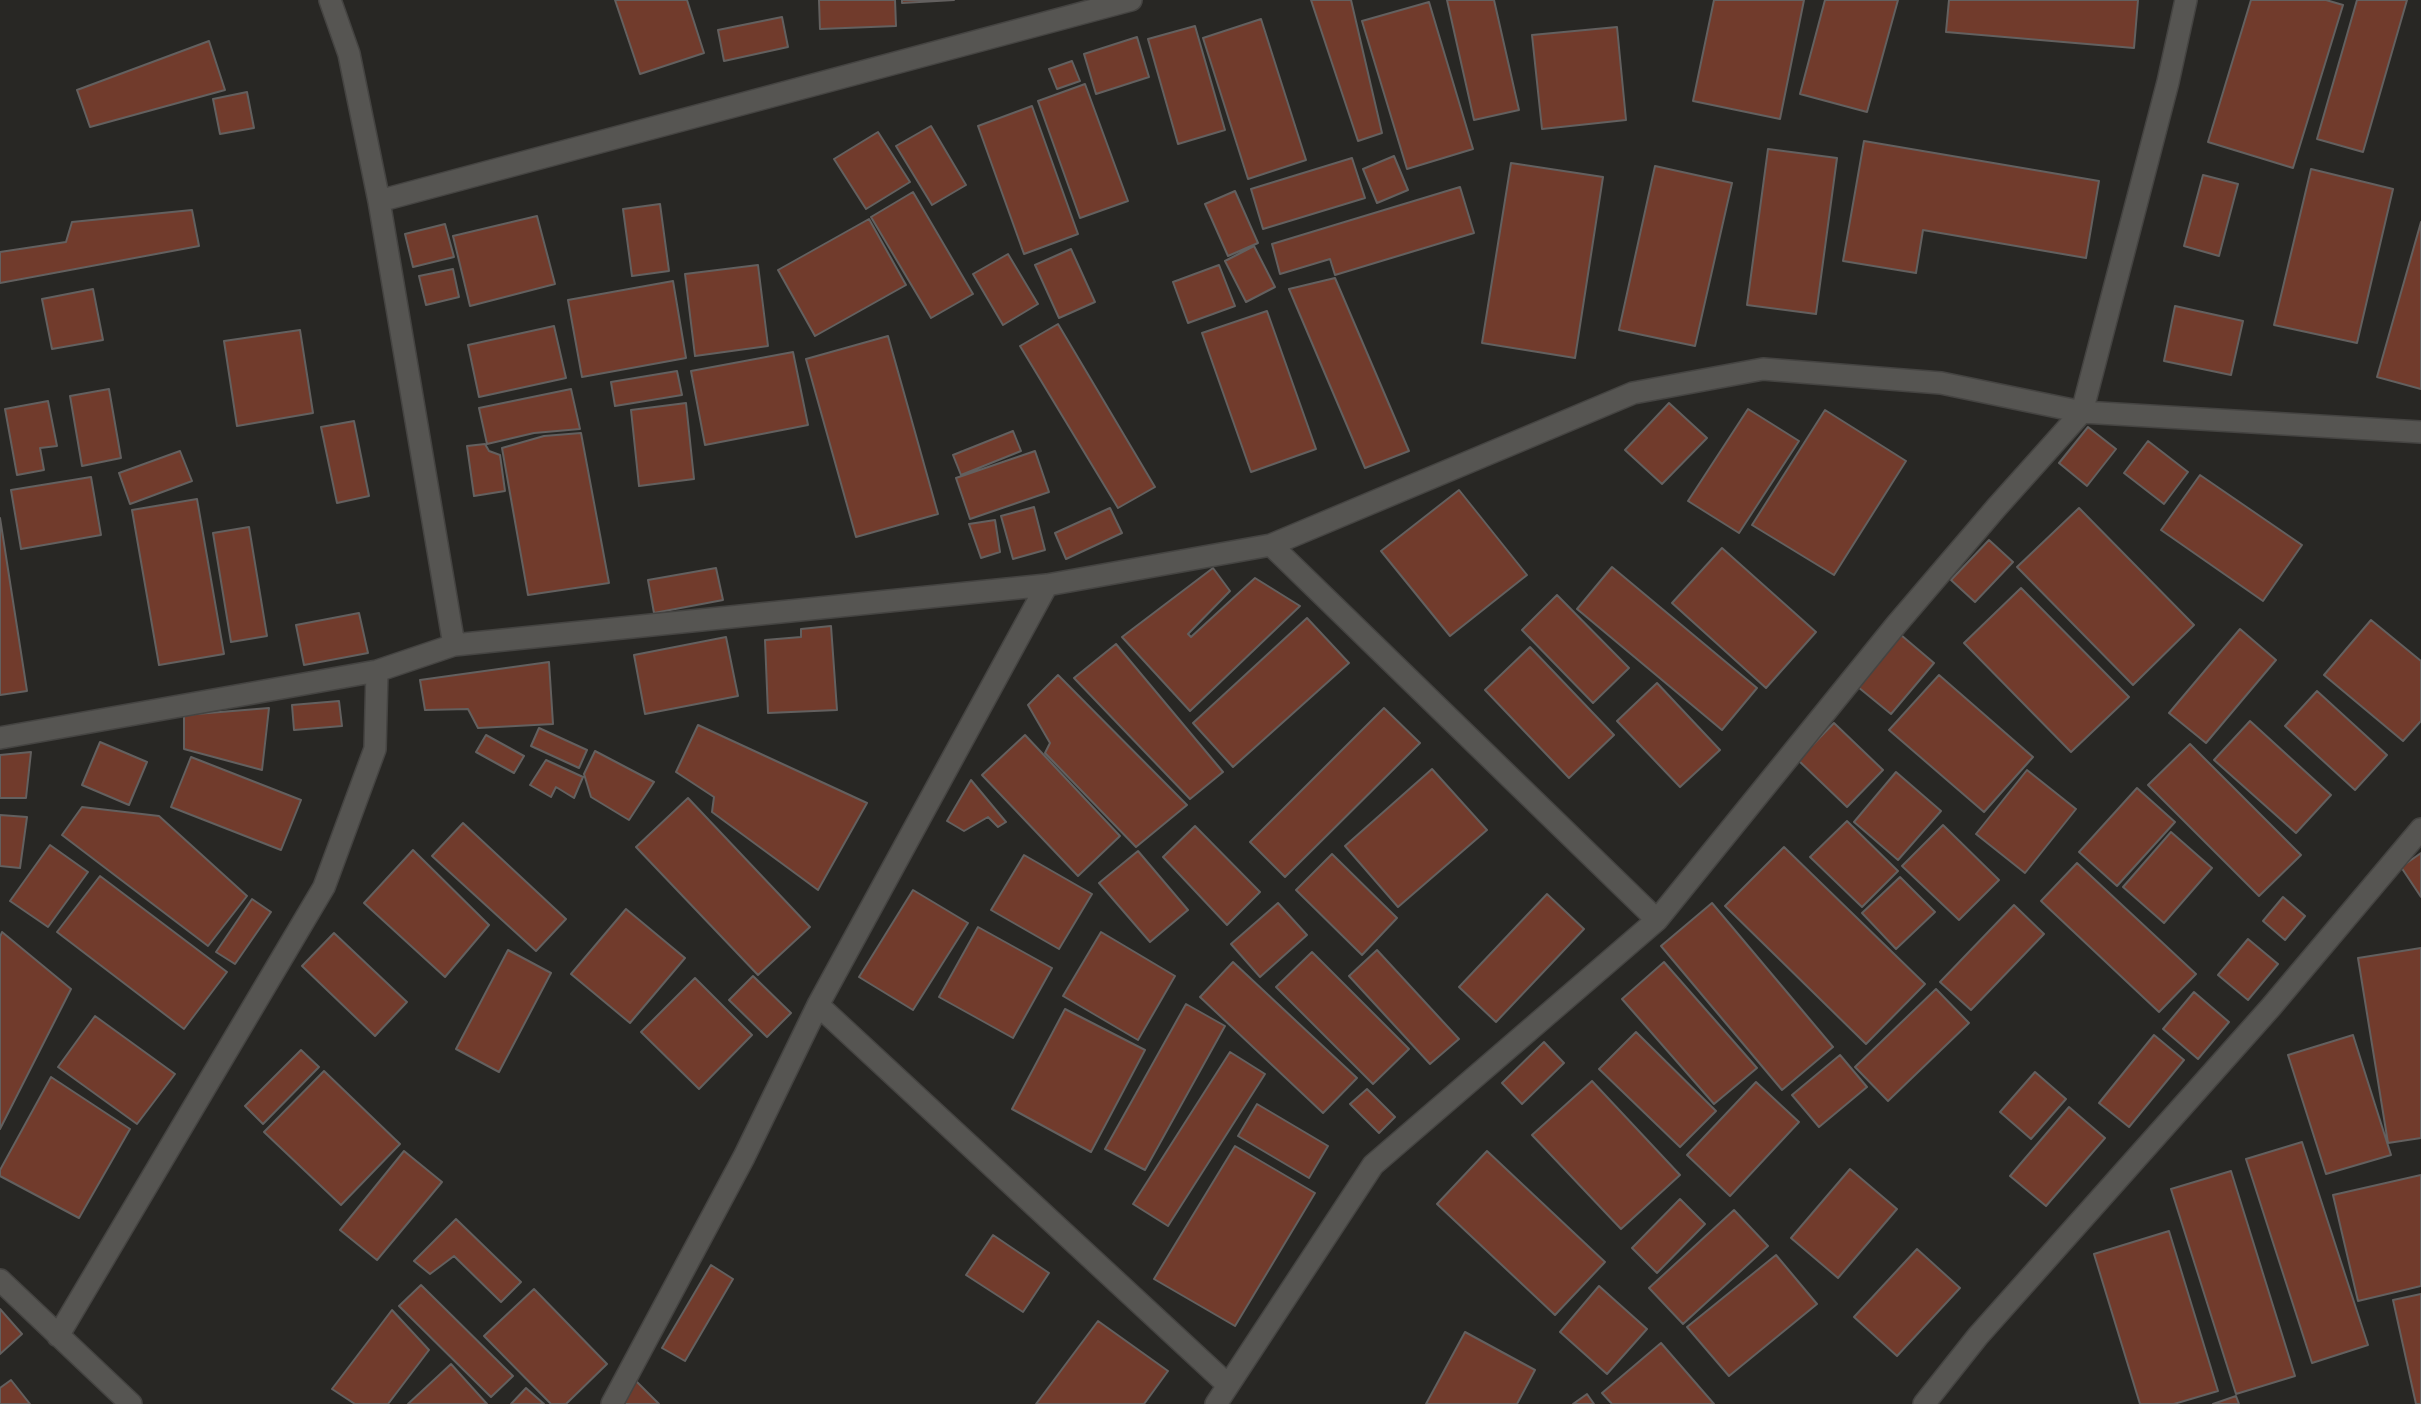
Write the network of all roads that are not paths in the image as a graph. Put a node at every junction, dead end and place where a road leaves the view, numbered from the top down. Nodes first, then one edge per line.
1 (330, 0) edge
2 (1131, 0) edge
3 (2186, 0) edge
4 (379, 201) junction
5 (2082, 412) junction
6 (2421, 432) edge
7 (1271, 545) junction
8 (1047, 585) junction
9 (454, 645) junction
10 (377, 671) junction
11 (0, 738) edge
12 (2421, 829) edge
13 (1657, 920) junction
14 (818, 1005) junction
15 (0, 1280) edge
16 (58, 1336) junction
17 (1227, 1385) junction
18 (131, 1404) edge
19 (612, 1404) edge
20 (1216, 1404) edge
21 (1924, 1404) edge

1 - 4 street
2 - 4 street
3 - 5 street
4 - 9 street
5 - 6 street
5 - 7 street
5 - 13 street
7 - 8 street
7 - 13 street
8 - 9 street
8 - 14 street
9 - 10 street
10 - 11 street
10 - 16 street
12 - 21 street
13 - 17 street
14 - 17 street
14 - 19 street
15 - 16 street
16 - 18 street
17 - 20 street

